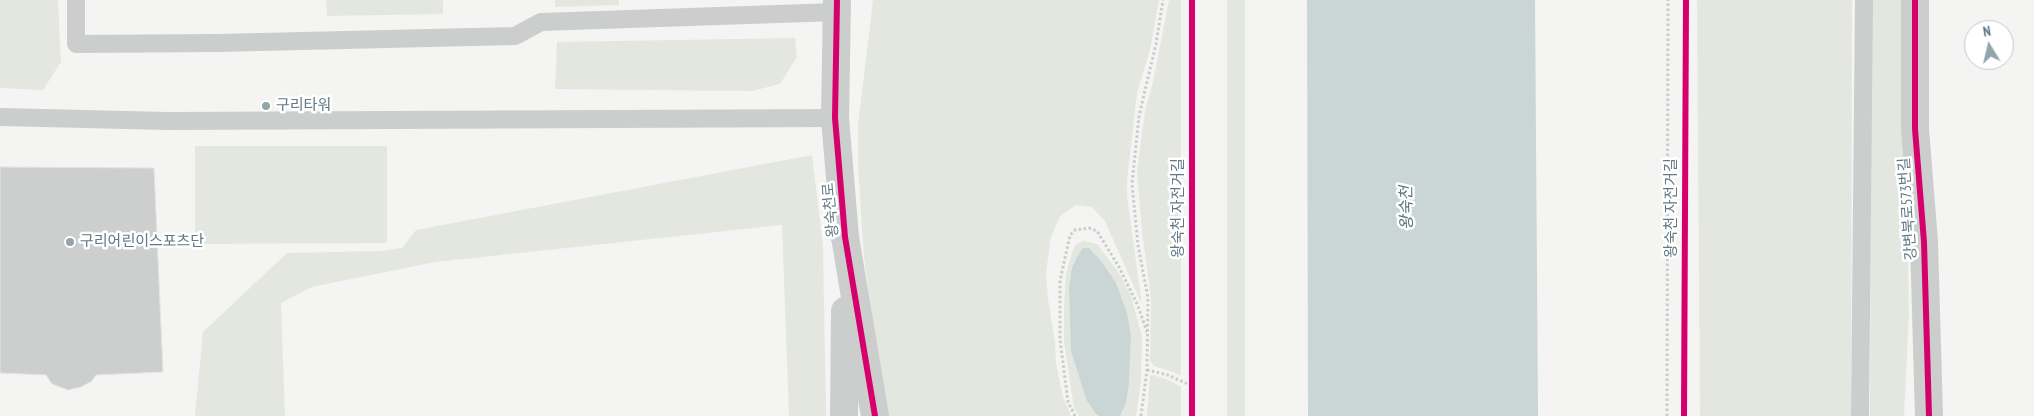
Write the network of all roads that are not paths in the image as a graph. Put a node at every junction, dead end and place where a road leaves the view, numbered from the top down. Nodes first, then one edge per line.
1 (76, 0) edge
2 (1864, 0) edge
3 (1915, 0) edge
4 (837, 6) edge
5 (0, 117) edge
6 (836, 118) junction
7 (846, 236) junction
8 (844, 416) edge
9 (875, 416) edge
10 (1860, 416) edge
11 (1929, 416) edge

1 - 4 lane
2 - 10 lane
3 - 11 street, 강변북로573번길
4 - 6 street, 왕숙천로
5 - 6 lane
6 - 7 street, 왕숙천로
7 - 8 street, 왕숙천로
7 - 9 street, 왕숙천로

